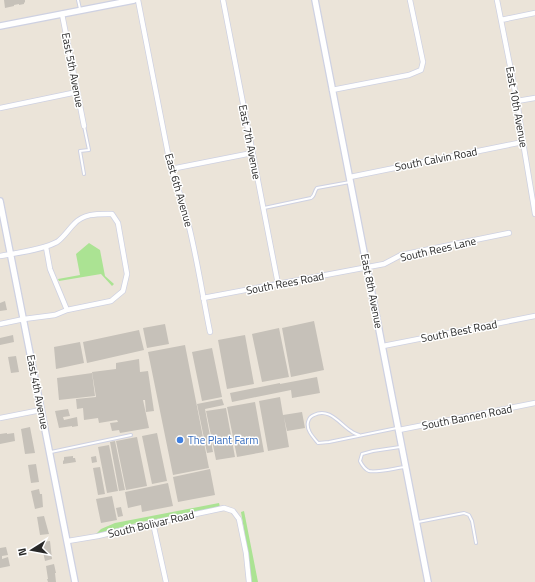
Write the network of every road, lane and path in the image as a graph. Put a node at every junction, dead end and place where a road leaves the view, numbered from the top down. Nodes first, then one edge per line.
1 (78, 0) edge
2 (134, 0) edge
3 (138, 0) edge
4 (223, 0) edge
5 (315, 0) edge
6 (410, 0) edge
7 (497, 0) edge
8 (81, 10) junction
9 (535, 13) edge
10 (62, 14) junction
11 (501, 20) junction
12 (0, 26) edge
13 (332, 90) junction
14 (77, 92) junction
15 (535, 98) edge
16 (517, 102) junction
17 (0, 108) edge
18 (84, 126) joint
19 (523, 142) junction
20 (252, 153) junction
21 (171, 169) junction
22 (84, 174) dead end
23 (350, 179) junction
24 (0, 201) edge
25 (263, 208) junction
26 (535, 214) edge
27 (509, 233) dead end
28 (46, 247) junction
29 (10, 254) junction
30 (0, 256) edge
31 (367, 267) junction
32 (278, 284) junction
33 (203, 298) junction
34 (67, 310) junction
35 (535, 316) edge
36 (24, 320) junction
37 (0, 324) edge
38 (210, 332) dead end
39 (383, 346) junction
40 (535, 403) edge
41 (41, 410) junction
42 (0, 418) edge
43 (399, 429) junction
44 (131, 435) dead end
45 (359, 435) junction
46 (402, 447) junction
47 (50, 452) junction
48 (406, 466) junction
49 (417, 522) junction
50 (153, 523) junction
51 (68, 541) junction
52 (476, 543) dead end
53 (75, 582) edge
54 (166, 582) edge
55 (249, 582) edge
56 (428, 582) edge

1 - 8 lane
2 - 8 street
3 - 21 street, East 6th Avenue
4 - 20 street, East 7th Avenue
5 - 13 street, East 8th Avenue
6 - 13 street
7 - 11 street, East 10th Avenue
8 - 10 street
9 - 11 street
10 - 12 street
10 - 14 street, East 5th Avenue
11 - 16 street, East 10th Avenue
13 - 23 street, East 8th Avenue
14 - 17 street
14 - 18 street, East 5th Avenue
15 - 16 street
16 - 19 street, East 10th Avenue
18 - 22 lane
19 - 23 street, South Calvin Road
19 - 26 street, East 10th Avenue
20 - 21 street
20 - 25 street, East 7th Avenue
21 - 33 street, East 6th Avenue
23 - 25 lane
23 - 31 street, East 8th Avenue
24 - 29 street, East 4th Avenue
25 - 32 street, East 7th Avenue
27 - 31 street, South Rees Lane
28 - 29 street
28 - 34 street
28 - 34 street
29 - 30 street
29 - 36 street, East 4th Avenue
31 - 32 street, South Rees Road
31 - 39 street, East 8th Avenue
32 - 33 street, South Rees Road
33 - 38 street, East 6th Avenue
34 - 36 street
35 - 39 street, South Best Road
36 - 37 street
36 - 41 street, East 4th Avenue
39 - 43 street, East 8th Avenue
40 - 43 street, South Bannen Road
41 - 42 street
41 - 47 street, East 4th Avenue
43 - 45 lane
43 - 46 street, East 8th Avenue
44 - 47 lane
45 - 45 lane
46 - 48 street, East 8th Avenue
46 - 48 lane
47 - 51 street, East 4th Avenue
48 - 49 street, East 8th Avenue
49 - 52 lane
49 - 56 street, East 8th Avenue
50 - 51 street, South Bolivar Road
50 - 54 street
50 - 55 street, South Bolivar Road
51 - 53 street, East 4th Avenue

